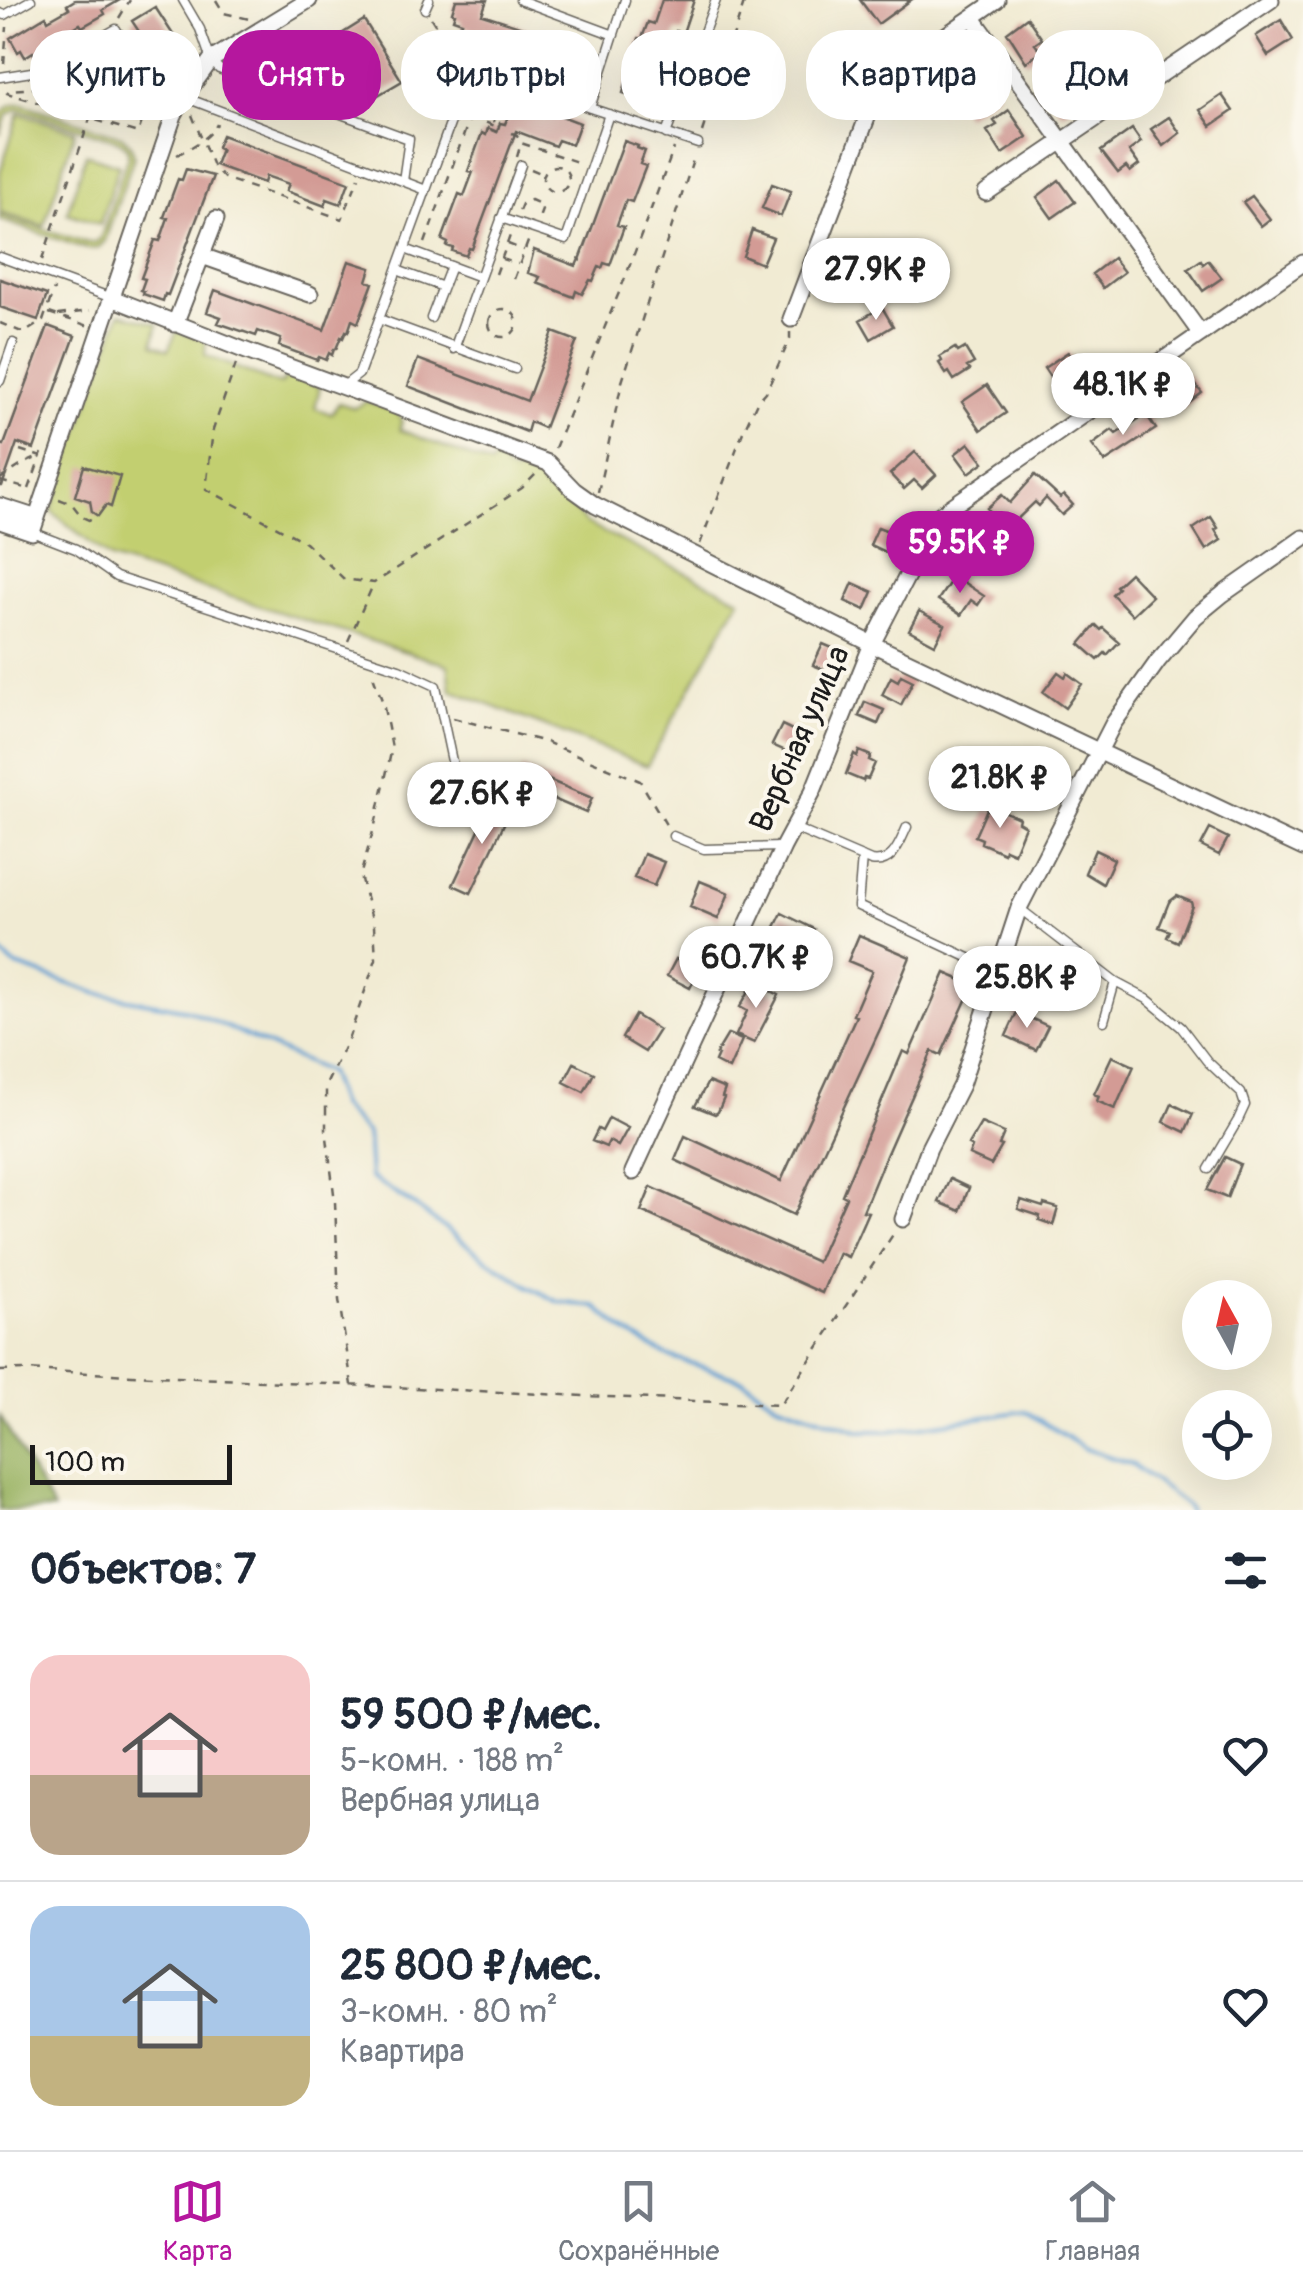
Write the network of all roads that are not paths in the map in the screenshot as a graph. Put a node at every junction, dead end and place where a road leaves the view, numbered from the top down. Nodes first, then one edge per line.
1 (31, 0) edge
2 (183, 0) edge
3 (309, 0) edge
4 (520, 0) edge
5 (625, 0) edge
6 (716, 0) edge
7 (997, 0) edge
8 (1271, 0) edge
9 (3, 14) edge
10 (972, 18) junction
11 (614, 35) junction
12 (212, 60) junction
13 (30, 72) edge
14 (601, 75) edge
15 (1, 76) edge
16 (202, 78) edge
17 (202, 108) edge
18 (601, 111) edge
19 (609, 114) junction
20 (172, 120) edge
21 (452, 120) edge
22 (666, 134) junction
23 (1063, 142) junction
24 (698, 144) road end
25 (518, 164) road end
26 (403, 181) junction
27 (426, 190) junction
28 (986, 193) dead end
29 (501, 218) junction
30 (216, 220) dead end
31 (405, 249) junction
32 (202, 256) junction
33 (0, 257) edge
34 (1303, 263) edge
35 (451, 266) junction
36 (397, 270) junction
37 (480, 277) junction
38 (443, 288) junction
39 (310, 294) dead end
40 (112, 298) junction
41 (432, 318) dead end
42 (791, 319) road end
43 (379, 320) junction
44 (174, 324) junction
45 (1201, 334) junction
46 (12, 343) dead end
47 (454, 348) junction
48 (515, 369) dead end
49 (0, 381) edge
50 (341, 387) junction
51 (0, 506) edge
52 (0, 522) edge
53 (34, 525) junction
54 (1303, 538) edge
55 (872, 644) junction
56 (1099, 753) junction
57 (456, 780) dead end
58 (908, 827) dead end
59 (794, 828) junction
60 (674, 836) road end
61 (782, 847) junction
62 (1303, 848) edge
63 (862, 857) junction
64 (1019, 908) junction
65 (997, 971) junction
66 (1114, 982) junction
67 (1104, 1021) dead end
68 (1210, 1168) dead end
69 (633, 1172) dead end
70 (903, 1219) road end

1 - 9 lane
2 - 12 lane
3 - 12 street
4 - 11 lane
5 - 11 lane
6 - 22 lane
7 - 10 street
8 - 23 street
10 - 23 street
10 - 42 street
11 - 14 lane
12 - 16 street
12 - 26 lane
13 - 15 lane
17 - 26 lane
18 - 19 lane
19 - 22 lane
19 - 29 lane
20 - 40 street
21 - 27 lane
22 - 24 lane
23 - 28 street
23 - 45 street
25 - 29 lane
26 - 27 lane
27 - 31 lane
29 - 37 lane
30 - 32 street
31 - 35 lane
31 - 36 lane
32 - 39 street
32 - 44 street
33 - 40 lane
34 - 45 street, Вербная улица
35 - 37 lane
35 - 38 lane
36 - 38 lane
36 - 43 lane
37 - 47 lane
38 - 41 lane
40 - 44 street
40 - 53 street
43 - 47 lane
43 - 50 lane
44 - 50 street
45 - 55 street, Вербная улица
46 - 49 lane
47 - 48 lane
50 - 55 street
51 - 53 street
52 - 53 street
53 - 57 lane
54 - 56 street
55 - 56 street
55 - 59 street, Вербная улица
56 - 62 street
56 - 64 street
58 - 63 lane
59 - 61 street, Вербная улица
59 - 63 lane
60 - 61 lane
61 - 69 street, Вербная улица
63 - 65 lane
64 - 65 street
64 - 66 lane
65 - 70 street
66 - 67 lane
66 - 68 lane

